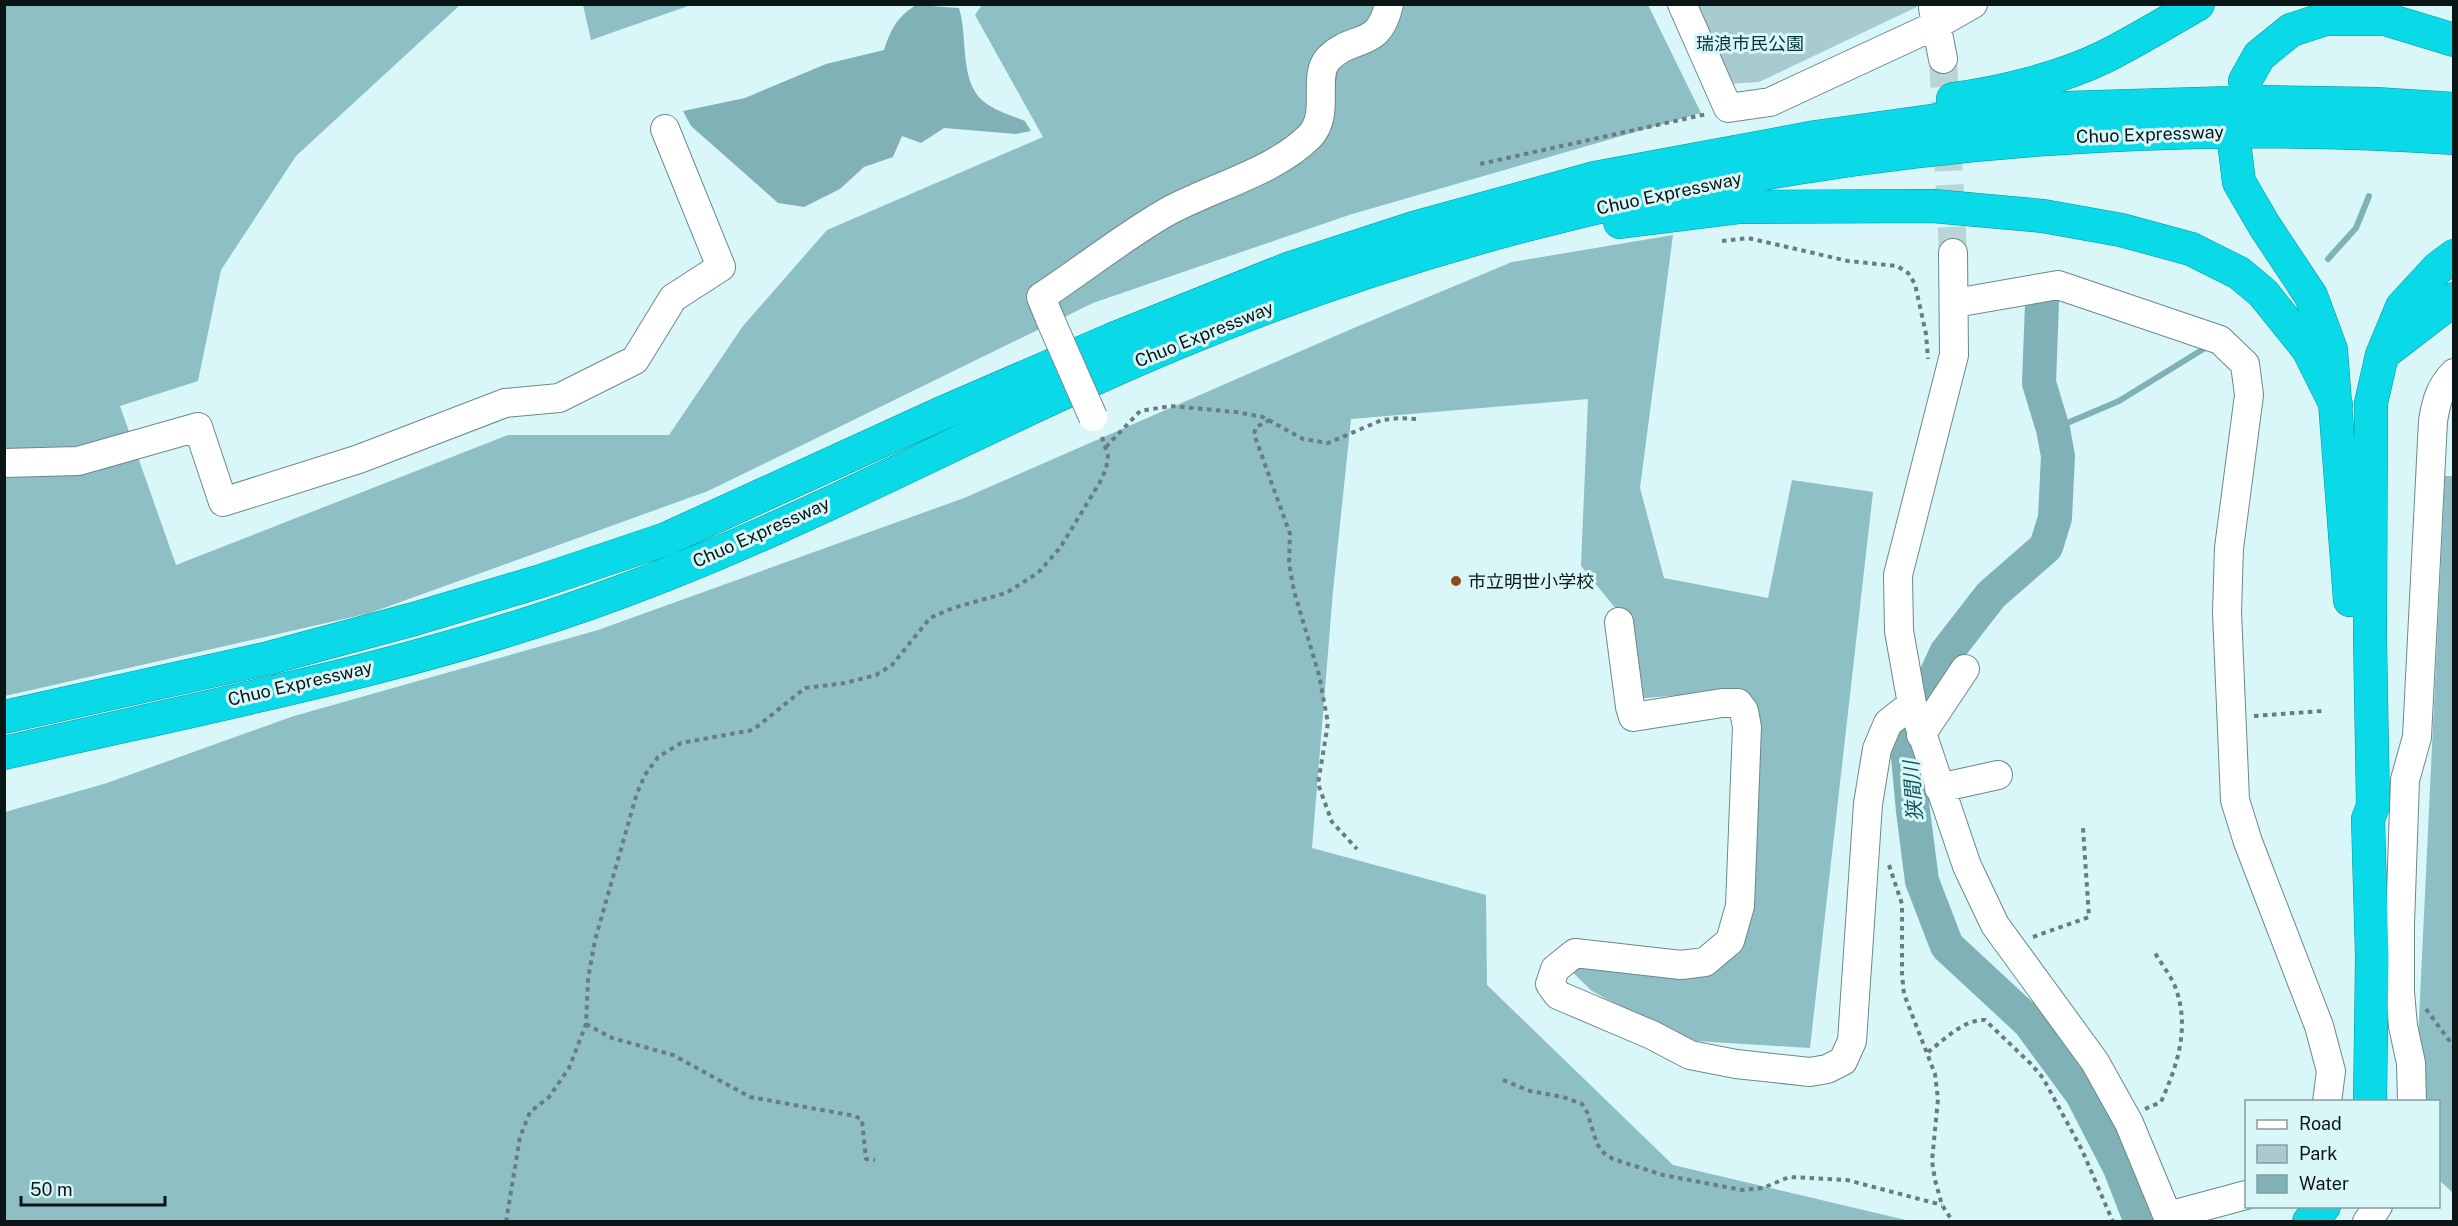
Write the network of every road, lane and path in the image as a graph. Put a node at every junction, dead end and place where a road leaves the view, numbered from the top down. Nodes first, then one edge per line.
1 (1389, 4) edge
2 (1682, 4) edge
3 (1973, 4) edge
4 (2198, 4) edge
5 (1934, 15) edge
6 (2454, 40) edge
7 (1942, 59) tunnel mouth
8 (2245, 81) dead end
9 (1728, 108) junction
10 (2454, 109) edge
11 (665, 129) dead end
12 (2454, 138) edge
13 (2235, 150) dead end
14 (1480, 164) dead end
15 (1595, 178) junction
16 (1722, 241) dead end
17 (1953, 253) tunnel mouth
18 (2454, 256) edge
19 (2454, 299) edge
20 (1955, 303) junction
21 (1268, 308) junction
22 (2382, 354) junction
23 (1929, 369) dead end
24 (2454, 373) edge
25 (2336, 405) junction
26 (1093, 417) joint
27 (1418, 419) dead end
28 (1270, 420) junction
29 (1106, 447) junction
30 (4, 463) edge
31 (1619, 622) dead end
32 (1965, 669) dead end
33 (1912, 704) junction
34 (2322, 711) dead end
35 (4, 717) edge
36 (2230, 717) junction
37 (1921, 735) junction
38 (4, 753) edge
39 (1998, 775) dead end
40 (1937, 782) junction
41 (2368, 819) junction
42 (2083, 828) dead end
43 (1357, 849) dead end
44 (1887, 860) dead end
45 (2010, 945) junction
46 (2155, 953) dead end
47 (586, 1024) junction
48 (1928, 1052) junction
49 (1503, 1080) dead end
50 (2327, 1100) edge
51 (2370, 1100) edge
52 (2412, 1100) edge
53 (2126, 1117) junction
54 (875, 1160) dead end
55 (2245, 1196) edge
56 (1942, 1205) junction
57 (2322, 1208) edge
58 (2377, 1208) edge
59 (2169, 1219) edge
60 (506, 1221) edge
61 (1953, 1221) edge
62 (2113, 1221) edge
63 (2309, 1221) edge
64 (2367, 1221) edge

1 - 26 street, bridge
2 - 9 street
3 - 5 street
4 - 15 highway
5 - 7 street
5 - 9 street
6 - 8 highway
9 - 14 path
10 - 15 highway, Chuo Expressway
11 - 30 street
12 - 21 highway, Chuo Expressway
13 - 25 highway
15 - 35 highway, Chuo Expressway
16 - 23 path
17 - 20 street
18 - 22 highway
19 - 22 highway
20 - 33 street
20 - 36 street
21 - 25 highway
21 - 38 highway, Chuo Expressway
22 - 41 highway
24 - 52 street
25 - 41 highway
26 - 29 path
27 - 28 path
28 - 29 path
28 - 43 path
29 - 47 path
31 - 33 street
32 - 37 street
33 - 37 street
34 - 36 path
36 - 50 street
37 - 40 street
39 - 40 street
40 - 45 street
41 - 51 highway
42 - 45 path
44 - 48 path
45 - 53 street
46 - 53 path
47 - 54 path
47 - 60 path
48 - 56 path
48 - 62 path
49 - 56 path
53 - 59 street
55 - 59 street
56 - 61 path
57 - 63 highway
58 - 64 street

